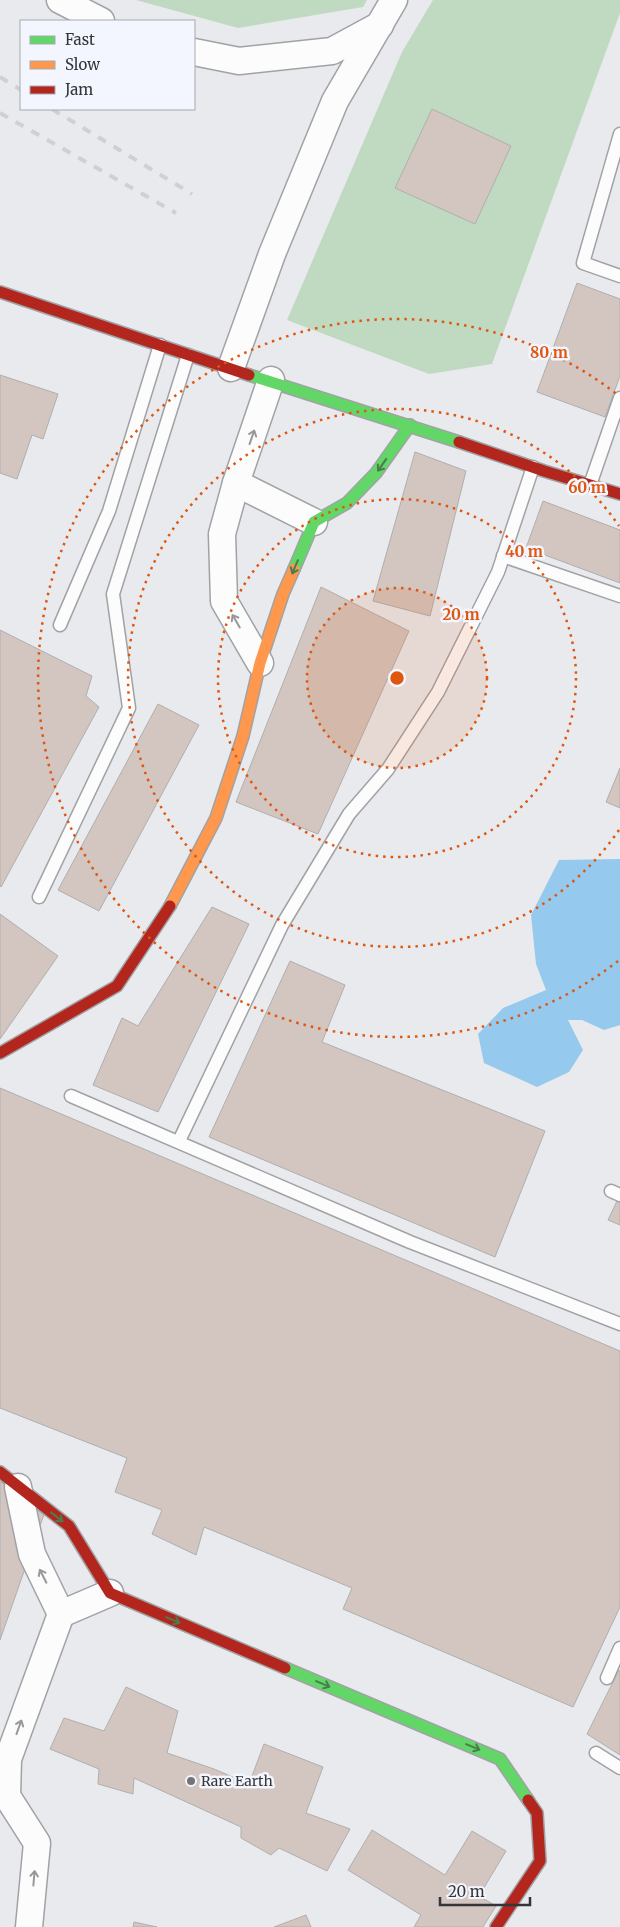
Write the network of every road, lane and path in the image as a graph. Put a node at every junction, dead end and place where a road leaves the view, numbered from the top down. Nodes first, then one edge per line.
1 (60, 0) edge
2 (394, 0) edge
3 (99, 20) edge
4 (380, 25) junction
5 (195, 52) edge
6 (620, 134) edge
7 (620, 276) edge
8 (0, 292) edge
9 (160, 345) junction
10 (188, 355) junction
11 (231, 368) junction
12 (271, 380) junction
13 (620, 398) edge
14 (410, 425) junction
15 (533, 467) junction
16 (236, 483) junction
17 (590, 485) junction
18 (620, 494) edge
19 (314, 522) junction
20 (503, 556) junction
21 (620, 596) edge
22 (60, 625) dead end
23 (260, 663) junction
24 (39, 897) dead end
25 (0, 1053) edge
26 (71, 1096) dead end
27 (179, 1141) junction
28 (620, 1324) edge
29 (9, 1480) edge
30 (110, 1593) junction
31 (61, 1614) junction
32 (620, 1648) edge
33 (607, 1678) dead end
34 (596, 1753) dead end
35 (620, 1768) edge
36 (29, 1927) edge
37 (496, 1927) edge

1 - 3 street
2 - 4 street
4 - 5 street
4 - 11 street
6 - 7 lane
8 - 9 street
9 - 10 street
9 - 22 lane
10 - 11 street
10 - 24 lane
11 - 12 street
12 - 14 street
16 -> 12 street
13 - 17 lane
14 - 15 street
14 -> 19 street
15 - 17 street
15 - 20 lane
16 - 19 street
23 -> 16 street
17 - 18 street
19 -> 23 street
20 - 21 lane
20 - 27 lane
23 - 25 street
26 - 27 lane
27 - 28 lane
29 -> 30 street
31 -> 29 street
30 - 31 street
30 -> 37 street
36 -> 31 street
32 - 33 lane
34 - 35 lane

